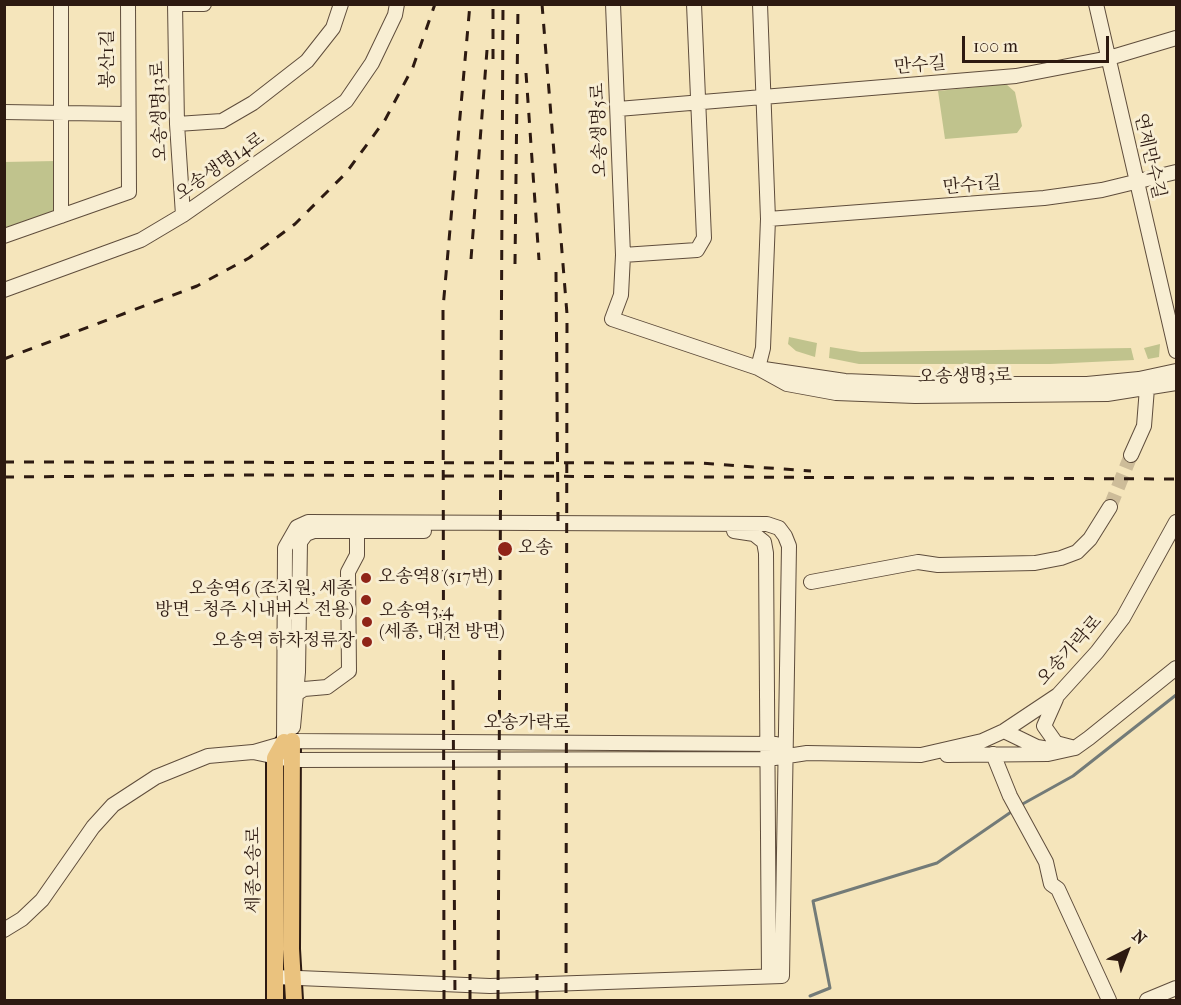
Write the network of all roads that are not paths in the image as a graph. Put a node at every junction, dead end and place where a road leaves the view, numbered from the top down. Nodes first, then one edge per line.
1 (61, 4) edge
2 (128, 4) edge
3 (175, 4) edge
4 (204, 4) edge
5 (341, 4) edge
6 (397, 4) edge
7 (613, 4) edge
8 (694, 4) edge
9 (760, 4) edge
10 (1096, 4) edge
11 (1176, 38) edge
12 (1109, 58) junction
13 (764, 96) junction
14 (698, 103) junction
15 (618, 109) junction
16 (4, 112) edge
17 (62, 113) junction
18 (127, 114) junction
19 (177, 124) junction
20 (1176, 172) edge
21 (1136, 183) junction
22 (183, 215) junction
23 (61, 216) junction
24 (768, 219) junction
25 (4, 236) edge
26 (623, 255) junction
27 (4, 290) edge
28 (1176, 351) edge
29 (758, 368) junction
30 (1176, 371) edge
31 (1176, 383) edge
32 (1147, 388) junction
33 (1131, 456) tunnel mouth
34 (1110, 507) tunnel mouth
35 (1176, 522) edge
36 (357, 526) junction
37 (788, 572) junction
38 (811, 582) junction
39 (788, 600) junction
40 (1176, 668) edge
41 (296, 694) junction
42 (1058, 695) junction
43 (1004, 731) junction
44 (288, 741) junction
45 (768, 743) junction
46 (1075, 748) junction
47 (253, 752) junction
48 (785, 752) junction
49 (993, 754) junction
50 (921, 755) junction
51 (283, 759) junction
52 (768, 759) junction
53 (4, 930) edge
54 (275, 976) junction
55 (293, 976) junction
56 (775, 976) junction
57 (1176, 988) edge
58 (275, 1000) edge
59 (294, 1000) edge
60 (1109, 1000) edge
61 (1147, 1000) edge

1 - 17 street
2 - 18 street, 봉산1길
3 - 4 street
3 - 19 street, 오송생명13로
5 - 19 street
6 - 22 street, 오송생명14로
7 - 15 street, 오송생명5로
8 - 14 street
9 - 13 street
10 - 12 street, 연제만수길
11 - 12 street, 만수길
12 - 13 street, 만수길
12 - 21 street, 연제만수길
13 - 14 street, 만수길
13 - 24 street
14 - 15 street, 만수길
14 - 26 street
15 - 26 street, 오송생명5로
16 - 17 street, 봉산1길
17 - 18 street, 봉산1길
17 - 23 street
18 - 23 street, 봉산1길
19 - 22 street, 오송생명13로
20 - 21 street, 만수1길
21 - 24 street, 만수1길
21 - 28 street, 연제만수길
22 - 27 street, 오송생명14로
23 - 25 street
24 - 29 street
26 - 29 street, 오송생명5로
29 - 30 street, 오송생명3로
29 - 32 street, 오송생명3로
31 - 32 street, 오송생명3로
32 - 33 street
34 - 38 street
35 - 42 street, 오송가락로
36 - 37 street
36 - 41 street
36 - 41 street
36 - 44 street
36 - 45 street
37 - 38 street
37 - 39 street
38 - 39 street
39 - 48 street
40 - 46 street
41 - 44 street
42 - 43 street, 오송가락로
42 - 46 street
43 - 46 street
43 - 50 street, 오송가락로
44 - 45 street, 오송가락로
44 - 47 street, 오송가락로
44 - 51 main road, 세종오송로
45 - 48 street, 오송가락로
45 - 52 street
46 - 49 street
47 - 51 street, 오송가락로
47 - 53 street, 오송가락로
48 - 50 street, 오송가락로
48 - 52 street, 오송가락로
48 - 56 street
49 - 50 street
49 - 60 street
51 - 52 street, 오송가락로
51 - 54 main road, 세종오송로
51 - 55 main road, 세종오송로
52 - 56 street
54 - 55 street
54 - 58 main road, 세종오송로
55 - 56 street
55 - 59 main road, 세종오송로
57 - 61 street

